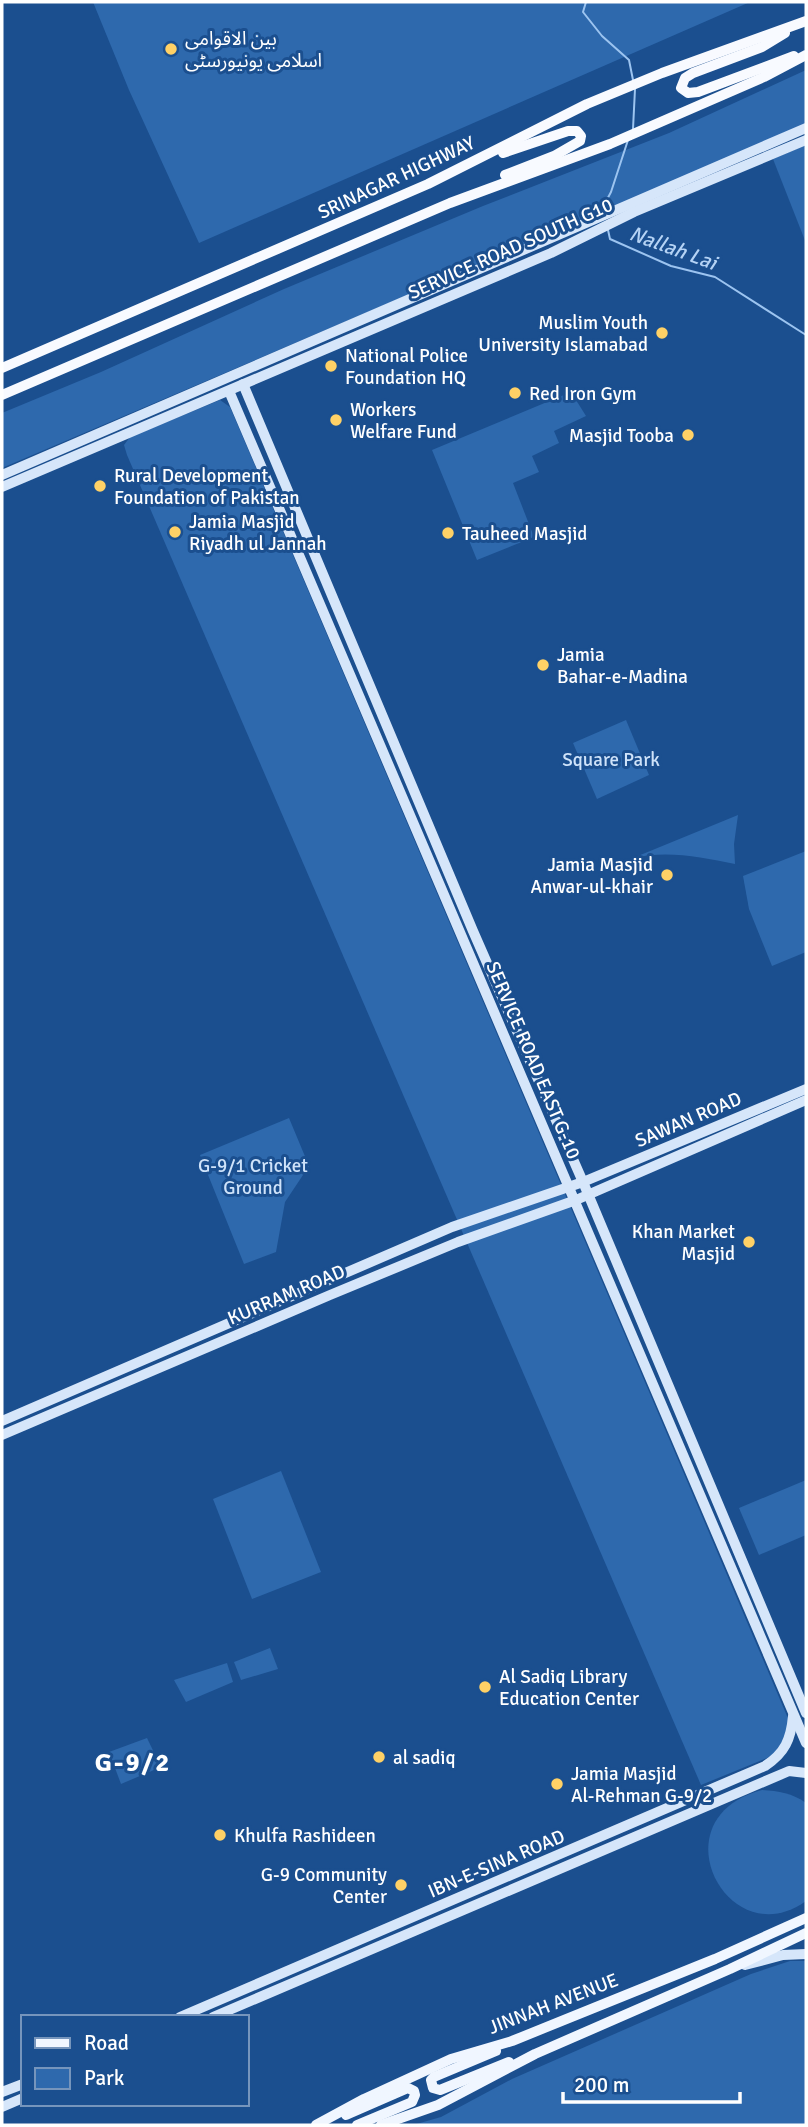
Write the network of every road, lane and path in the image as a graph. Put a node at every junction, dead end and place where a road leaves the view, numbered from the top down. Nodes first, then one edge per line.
1 (805, 21) edge
2 (806, 54) edge
3 (806, 128) edge
4 (806, 140) edge
5 (741, 161) junction
6 (460, 168) junction
7 (466, 197) junction
8 (353, 330) junction
9 (2, 368) edge
10 (243, 384) junction
11 (229, 391) junction
12 (2, 395) edge
13 (2, 475) edge
14 (2, 487) edge
15 (411, 781) junction
16 (398, 786) junction
17 (806, 1089) edge
18 (806, 1100) edge
19 (583, 1182) junction
20 (570, 1187) junction
21 (588, 1195) junction
22 (576, 1200) junction
23 (2, 1421) edge
24 (2, 1435) edge
25 (793, 1712) junction
26 (806, 1713) edge
27 (806, 1743) edge
28 (806, 1773) edge
29 (806, 1913) edge
30 (806, 1918) edge
31 (781, 1930) junction
32 (806, 1933) edge
33 (806, 1954) edge
34 (730, 1969) junction
35 (185, 2015) edge
36 (218, 2015) edge
37 (512, 2041) junction
38 (535, 2054) junction
39 (21, 2085) edge
40 (2, 2092) edge
41 (21, 2099) edge
42 (2, 2107) edge
43 (333, 2118) junction
44 (316, 2125) edge
45 (357, 2125) edge
46 (381, 2125) edge

1 - 2 highway
1 - 6 highway, SRINAGAR HIGHWAY
2 - 7 highway
3 - 5 main road, SERVICE ROAD SOUTH G10
4 - 5 main road, SERVICE ROAD SOUTH G10
5 - 8 main road, SERVICE ROAD SOUTH G10
6 - 7 highway
6 - 9 highway, SRINAGAR HIGHWAY
7 - 12 highway
8 - 10 main road, SERVICE ROAD SOUTH G10
8 - 13 main road, SERVICE ROAD SOUTH G10
10 - 11 main road, SERVICE ROAD SOUTH G10
10 - 15 main road, SERVICE ROAD EAST G-10
11 - 14 main road, SERVICE ROAD SOUTH G10
11 - 16 main road, SERVICE ROAD EAST G-10
15 - 16 main road
15 - 19 main road, SERVICE ROAD EAST G-10
16 - 20 main road, SERVICE ROAD EAST G-10
17 - 19 main road, SAWAN ROAD
18 - 21 main road, SAWAN ROAD
19 - 20 main road, SAWAN ROAD
19 - 21 main road, SERVICE ROAD EAST G-10
20 - 22 main road, SERVICE ROAD EAST G-10
20 - 23 main road, KURRAM ROAD
21 - 22 main road, KURRAM ROAD
21 - 26 main road, SERVICE ROAD EAST G-10
22 - 24 main road, KURRAM ROAD
22 - 25 main road, SERVICE ROAD EAST G-10
25 - 27 main road, SERVICE ROAD EAST G-10
25 - 35 main road, IBN-E-SINA ROAD
28 - 36 main road, IBN-E-SINA ROAD
29 - 31 main road
30 - 31 main road, JINNAH AVENUE
31 - 37 main road, JINNAH AVENUE
32 - 34 main road, JINNAH AVENUE
33 - 34 main road
34 - 38 main road, JINNAH AVENUE
37 - 38 main road
37 - 43 main road, JINNAH AVENUE
38 - 46 main road, JINNAH AVENUE
39 - 40 main road
41 - 42 main road
43 - 44 main road, JINNAH AVENUE
43 - 45 main road

